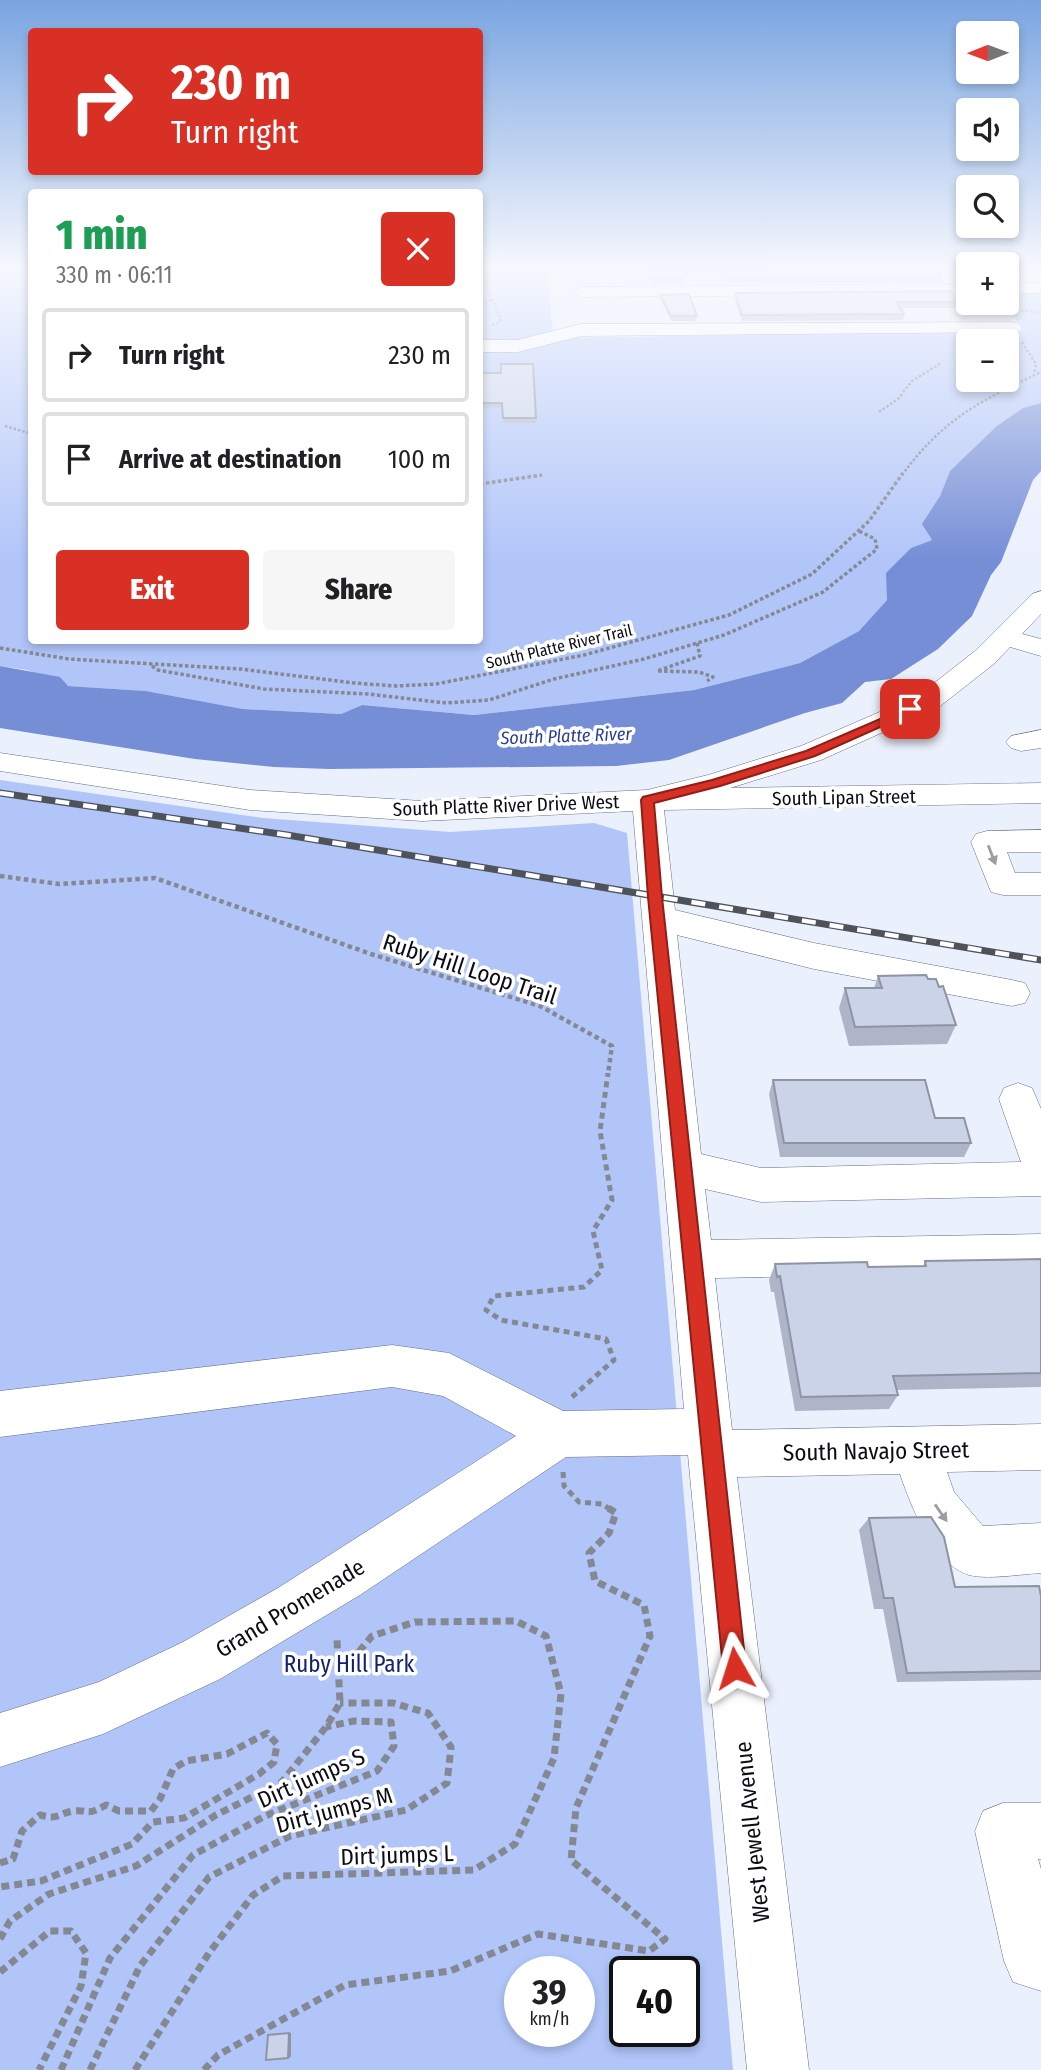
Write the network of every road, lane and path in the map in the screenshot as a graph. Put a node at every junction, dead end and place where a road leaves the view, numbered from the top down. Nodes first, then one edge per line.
1 (934, 368) edge
2 (1036, 368) edge
3 (1041, 372) edge
4 (1033, 375) junction
5 (879, 412) dead end
6 (5, 426) dead end
7 (28, 433) edge
8 (542, 475) dead end
9 (483, 484) edge
10 (859, 531) junction
11 (1037, 608) edge
12 (1004, 637) junction
13 (697, 643) junction
14 (0, 648) edge
15 (1039, 652) edge
16 (151, 665) junction
17 (707, 681) dead end
18 (1041, 717) edge
19 (1034, 737) edge
20 (811, 753) junction
21 (0, 762) edge
22 (1041, 793) edge
23 (853, 796) junction
24 (647, 800) junction
25 (1041, 841) edge
26 (0, 876) edge
27 (1041, 884) edge
28 (657, 918) junction
29 (1012, 993) dead end
30 (1018, 1099) dead end
31 (1041, 1162) edge
32 (682, 1166) junction
33 (1041, 1179) edge
34 (1041, 1253) edge
35 (692, 1259) junction
36 (0, 1414) edge
37 (559, 1434) junction
38 (710, 1443) junction
39 (1041, 1447) edge
40 (915, 1450) junction
41 (1041, 1548) edge
42 (337, 1640) dead end
43 (341, 1673) junction
44 (340, 1703) junction
45 (326, 1727) junction
46 (0, 1740) edge
47 (1041, 1831) edge
48 (0, 1864) edge
49 (0, 1887) edge
50 (0, 1939) edge
51 (1041, 1961) edge
52 (0, 1972) edge
53 (40, 2070) edge
54 (61, 2070) edge
55 (90, 2070) edge
56 (135, 2070) edge
57 (204, 2070) edge
58 (778, 2070) edge

1 - 5 path
2 - 4 path
3 - 4 path, South Platte River Trail
4 - 10 path, South Platte River Trail
6 - 7 path
8 - 9 path
10 - 13 path
10 - 16 path, South Platte River Trail
11 - 12 street, South Platte River Drive West
12 - 15 street
12 - 20 street, South Platte River Drive West
13 - 16 path
13 - 17 path
14 - 16 path, South Platte River Trail
18 - 19 street
20 - 23 lane
20 - 24 street, South Platte River Drive West
21 - 24 street, South Platte River Drive West
22 - 23 street, South Lipan Street
23 - 24 street, South Lipan Street
24 - 28 street, West Jewell Avenue
25 -> 27 street
26 - 37 path, Ruby Hill Loop Trail
28 - 29 street
28 - 32 street, West Jewell Avenue
30 - 31 street
32 - 33 street
32 - 35 street, West Jewell Avenue
34 - 35 street
35 - 38 street, West Jewell Avenue
36 - 37 street
37 - 38 street, South Navajo Street
37 - 46 street, Grand Promenade
37 - 57 path, Ruby Hill Loop Trail
38 - 40 street, South Navajo Street
38 - 58 street, West Jewell Avenue
39 - 40 street, South Navajo Street
40 -> 41 street
42 - 43 path
43 - 44 path
43 - 56 path, Dirt jumps L
44 - 45 path
44 - 55 path, Dirt jumps M
45 - 50 path
45 - 54 path, Dirt jumps S
47 - 51 street
48 - 49 path
52 - 53 path

